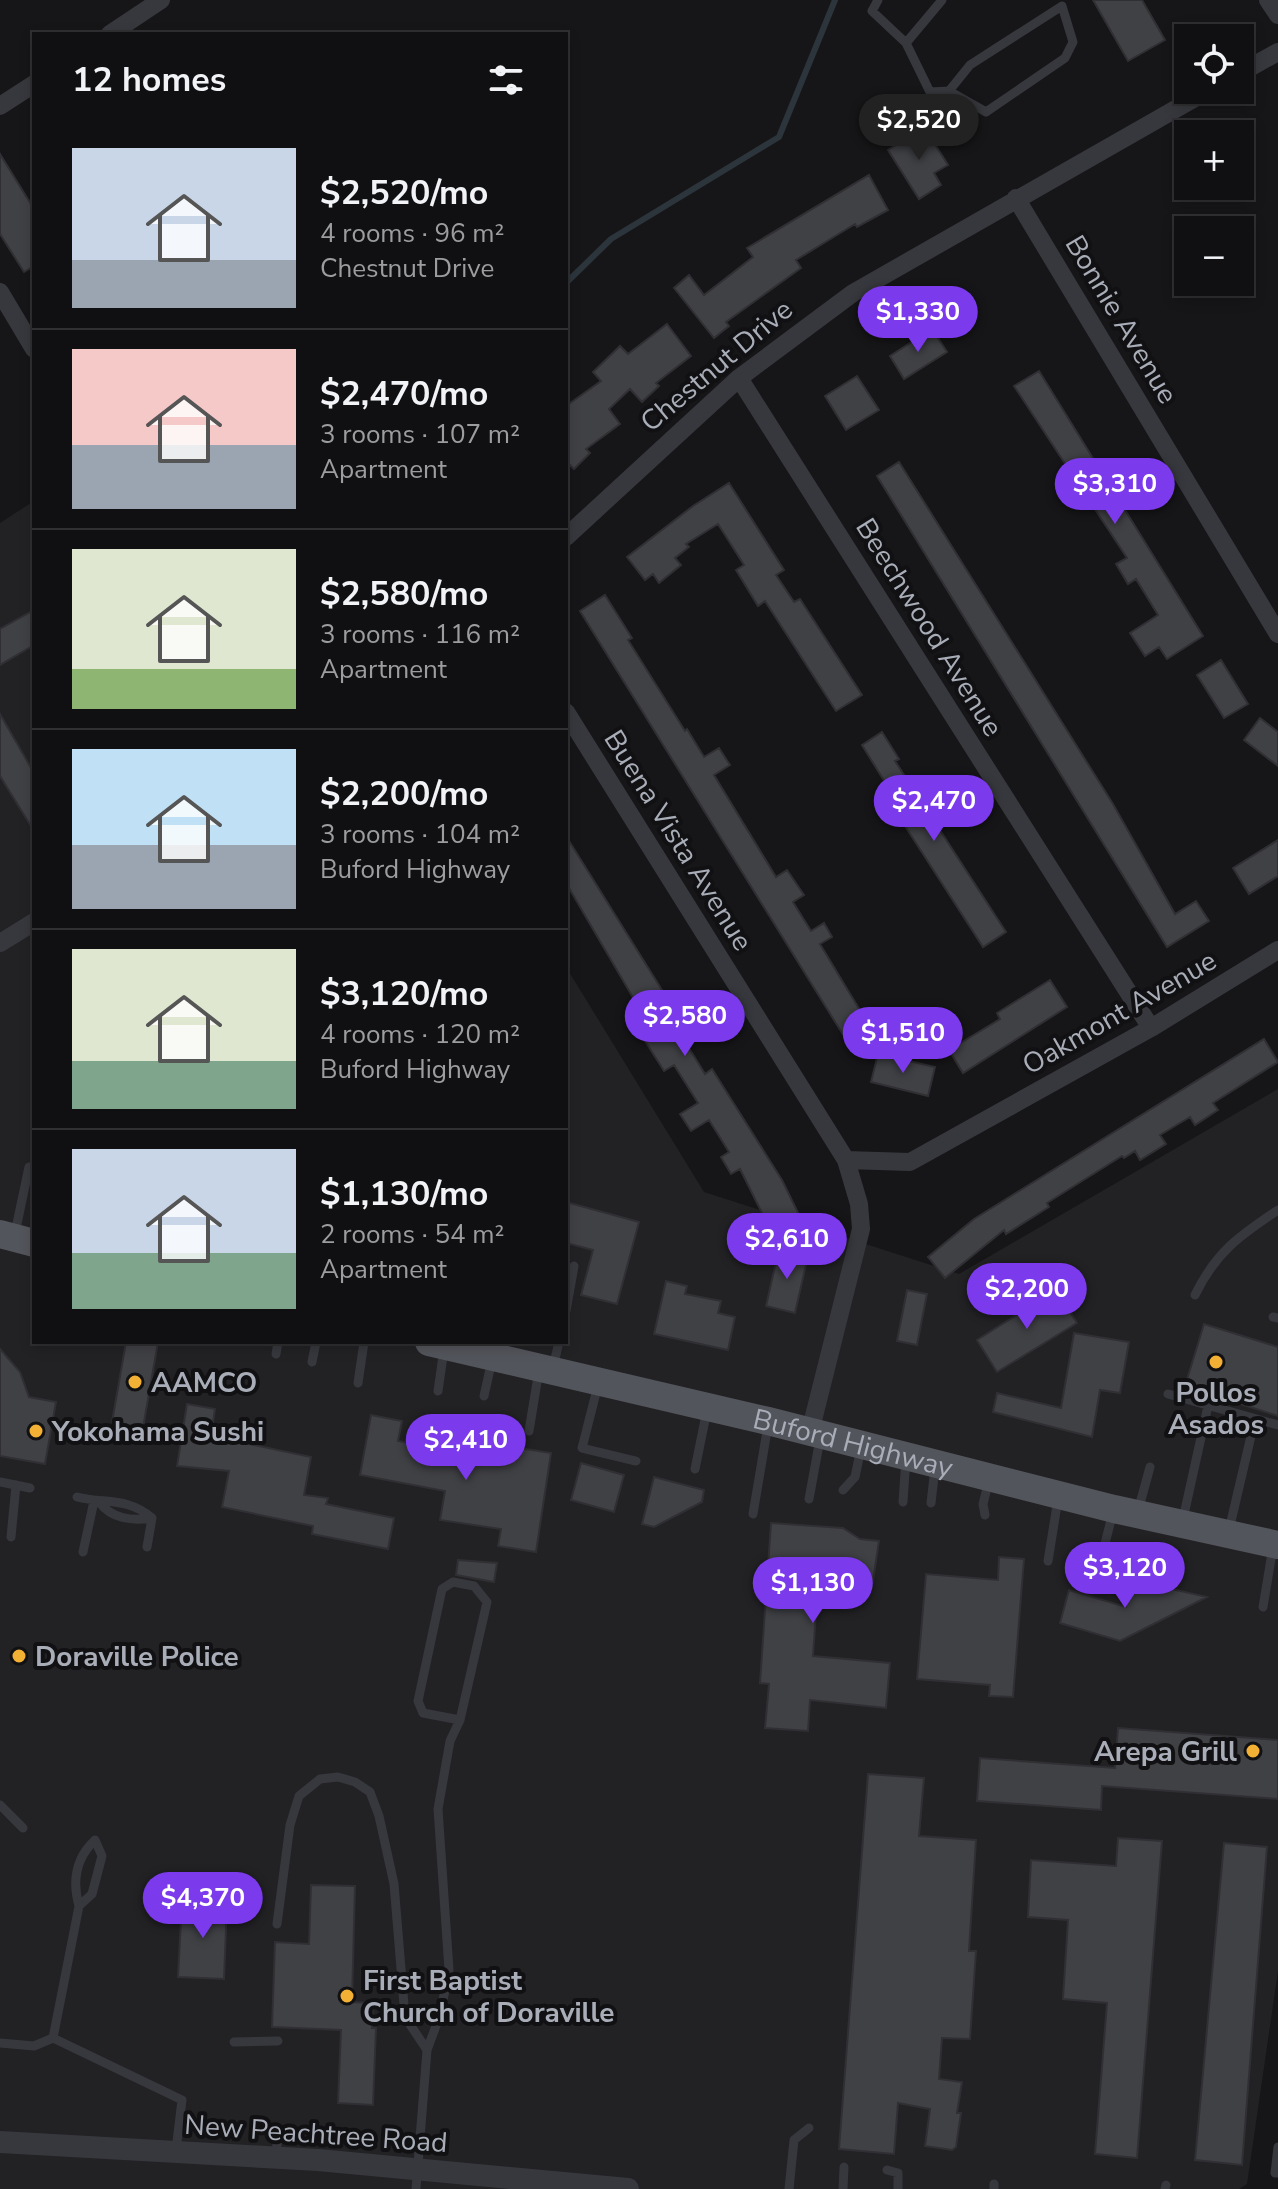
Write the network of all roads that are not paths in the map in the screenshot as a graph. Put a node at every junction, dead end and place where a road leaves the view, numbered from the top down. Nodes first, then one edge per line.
1 (161, 0) edge
2 (878, 0) edge
3 (942, 0) edge
4 (1268, 0) edge
5 (1278, 15) edge
6 (113, 32) edge
7 (906, 43) junction
8 (1278, 52) edge
9 (1254, 65) edge
10 (32, 85) edge
11 (949, 91) junction
12 (1184, 104) edge
13 (0, 106) edge
14 (1016, 198) junction
15 (0, 292) edge
16 (32, 346) edge
17 (739, 378) junction
18 (568, 535) edge
19 (1278, 634) edge
20 (568, 715) edge
21 (32, 923) edge
22 (0, 943) edge
23 (1278, 950) edge
24 (1151, 1028) junction
25 (846, 1160) junction
26 (32, 1168) edge
27 (1278, 1210) edge
28 (16, 1238) edge
29 (574, 1266) dead end
30 (1195, 1295) dead end
31 (568, 1300) edge
32 (278, 1344) edge
33 (316, 1344) edge
34 (364, 1344) edge
35 (435, 1344) edge
36 (439, 1344) edge
37 (558, 1344) edge
38 (276, 1354) dead end
39 (493, 1356) junction
40 (312, 1362) dead end
41 (546, 1369) junction
42 (599, 1381) junction
43 (358, 1383) dead end
44 (438, 1391) dead end
45 (1168, 1394) dead end
46 (484, 1396) dead end
47 (1208, 1406) junction
48 (708, 1407) junction
49 (1255, 1419) junction
50 (768, 1421) junction
51 (1278, 1425) edge
52 (529, 1431) dead end
53 (816, 1434) junction
54 (862, 1445) junction
55 (906, 1457) junction
56 (636, 1461) dead end
57 (935, 1464) junction
58 (1150, 1467) dead end
59 (695, 1469) dead end
60 (990, 1479) junction
61 (0, 1482) edge
62 (16, 1485) junction
63 (30, 1488) dead end
64 (843, 1490) dead end
65 (1059, 1495) junction
66 (77, 1497) dead end
67 (809, 1499) dead end
68 (97, 1502) junction
69 (903, 1502) dead end
70 (931, 1503) dead end
71 (1126, 1512) junction
72 (753, 1514) dead end
73 (985, 1515) dead end
74 (1182, 1523) junction
75 (1228, 1534) junction
76 (11, 1537) dead end
77 (1277, 1544) edge
78 (147, 1547) dead end
79 (83, 1552) dead end
80 (1048, 1561) dead end
81 (1098, 1571) dead end
82 (1263, 1607) dead end
83 (460, 1720) junction
84 (0, 1805) edge
85 (23, 1828) dead end
86 (79, 1906) junction
87 (277, 1924) dead end
88 (53, 2038) junction
89 (278, 2041) dead end
90 (234, 2042) dead end
91 (0, 2043) edge
92 (427, 2050) junction
93 (809, 2128) dead end
94 (278, 2131) dead end
95 (0, 2142) edge
96 (1278, 2147) edge
97 (175, 2153) junction
98 (276, 2157) junction
99 (844, 2167) dead end
100 (887, 2170) dead end
101 (1278, 2173) edge
102 (417, 2179) edge
103 (479, 2182) edge
104 (522, 2184) edge
105 (628, 2189) edge
106 (789, 2189) edge
107 (843, 2189) edge
108 (898, 2189) edge

1 - 6 street
2 - 7 lane
3 - 7 lane
4 - 5 street
7 - 11 lane
8 - 9 street
10 - 13 street
11 - 11 lane
12 - 14 street, Chestnut Drive
14 - 17 street, Chestnut Drive
14 - 19 street, Bonnie Avenue
15 - 16 street
17 - 18 street, Chestnut Drive
17 - 24 street, Beechwood Avenue
20 - 25 street, Buena Vista Avenue
21 - 22 street
23 - 24 street, Oakmont Avenue
24 - 25 street, Oakmont Avenue
25 - 53 street
26 - 28 lane
27 - 30 lane
29 - 31 lane
32 - 38 lane
33 - 40 lane
34 - 43 lane
35 - 44 lane
36 - 39 main road, Buford Highway
37 - 41 lane
39 - 41 main road, Buford Highway
39 - 46 lane
41 - 42 main road, Buford Highway
41 - 52 lane
42 - 48 main road, Buford Highway
42 - 56 lane
45 - 47 lane
47 - 49 lane
47 - 74 lane
48 - 50 main road, Buford Highway
48 - 59 lane
49 - 51 lane
49 - 75 lane
50 - 53 main road, Buford Highway
50 - 72 lane
53 - 54 main road, Buford Highway
53 - 67 lane
54 - 55 main road, Buford Highway
54 - 64 lane
55 - 57 main road, Buford Highway
55 - 69 lane
57 - 60 main road, Buford Highway
57 - 70 lane
58 - 71 lane
60 - 65 main road, Buford Highway
60 - 73 lane
61 - 62 lane
62 - 63 lane
62 - 76 lane
65 - 71 main road, Buford Highway
65 - 80 lane
66 - 68 lane
68 - 78 lane
68 - 79 lane
71 - 74 main road, Buford Highway
71 - 81 lane
74 - 75 main road, Buford Highway
75 - 77 main road, Buford Highway
77 - 82 lane
83 - 83 lane
83 - 92 lane
84 - 85 lane
86 - 86 lane
86 - 88 lane
87 - 92 lane
88 - 91 lane
88 - 97 lane
89 - 90 lane
92 - 102 lane
93 - 106 lane
94 - 98 lane
95 - 97 street, New Peachtree Road
96 - 101 lane
97 - 98 street, New Peachtree Road
98 - 102 street, New Peachtree Road
99 - 107 lane
100 - 108 lane
102 - 103 street, New Peachtree Road
103 - 104 street, New Peachtree Road
104 - 105 street, New Peachtree Road

